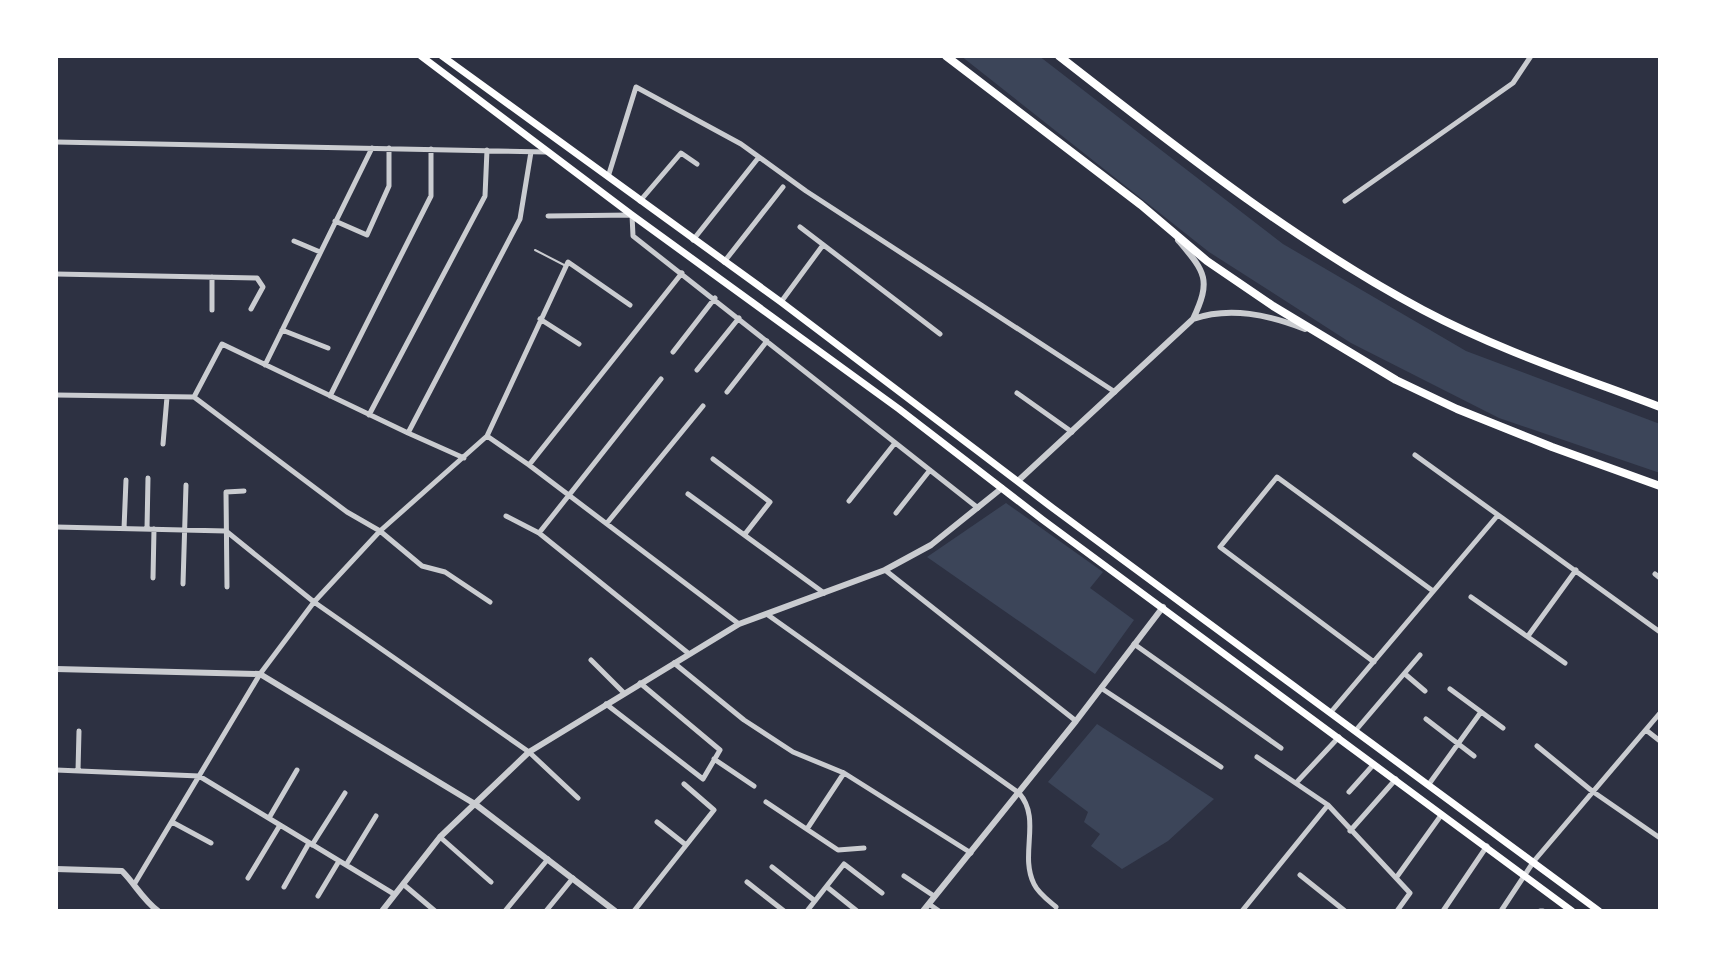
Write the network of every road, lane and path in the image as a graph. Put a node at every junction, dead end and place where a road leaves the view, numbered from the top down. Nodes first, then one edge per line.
1 (421, 56) edge
2 (442, 56) edge
3 (946, 56) edge
4 (1059, 56) edge
5 (1531, 56) edge
6 (56, 142) edge
7 (372, 148) junction
8 (389, 148) junction
9 (431, 149) junction
10 (487, 150) junction
11 (531, 152) junction
12 (551, 152) junction
13 (759, 157) junction
14 (697, 164) dead end
15 (608, 179) junction
16 (783, 187) dead end
17 (639, 201) junction
18 (1345, 201) dead end
19 (632, 215) junction
20 (548, 216) dead end
21 (335, 221) junction
22 (800, 227) dead end
23 (1173, 234) junction
24 (693, 240) junction
25 (294, 241) dead end
26 (823, 245) junction
27 (535, 250) dead end
28 (320, 252) junction
29 (724, 262) junction
30 (567, 264) junction
31 (682, 273) junction
32 (56, 274) edge
33 (212, 277) junction
34 (715, 298) junction
35 (781, 302) junction
36 (630, 305) dead end
37 (251, 309) dead end
38 (212, 310) dead end
39 (739, 318) junction
40 (540, 319) junction
41 (1193, 319) junction
42 (282, 330) junction
43 (940, 334) dead end
44 (1323, 336) junction
45 (767, 341) junction
46 (579, 344) dead end
47 (328, 348) dead end
48 (673, 352) dead end
49 (265, 365) junction
50 (697, 370) dead end
51 (661, 379) dead end
52 (727, 392) dead end
53 (1115, 392) junction
54 (1017, 393) dead end
55 (56, 395) edge
56 (330, 396) junction
57 (908, 396) junction
58 (167, 397) junction
59 (194, 397) junction
60 (703, 406) dead end
61 (1660, 407) edge
62 (899, 409) junction
63 (369, 415) junction
64 (1072, 432) junction
65 (408, 433) junction
66 (487, 436) junction
67 (895, 443) junction
68 (163, 444) dead end
69 (1415, 455) dead end
70 (465, 458) junction
71 (713, 459) dead end
72 (529, 465) junction
73 (930, 470) junction
74 (148, 478) dead end
75 (126, 480) dead end
76 (1019, 480) junction
77 (186, 485) dead end
78 (1660, 486) edge
79 (1002, 488) junction
80 (244, 491) dead end
81 (688, 494) dead end
82 (569, 496) junction
83 (849, 501) dead end
84 (978, 508) junction
85 (896, 513) dead end
86 (1498, 515) junction
87 (506, 516) dead end
88 (607, 523) junction
89 (56, 527) edge
90 (124, 529) junction
91 (146, 529) junction
92 (154, 529) junction
93 (185, 530) junction
94 (226, 531) junction
95 (380, 531) junction
96 (539, 533) junction
97 (745, 534) junction
98 (885, 570) junction
99 (1576, 570) junction
100 (153, 578) dead end
101 (183, 584) dead end
102 (227, 587) dead end
103 (1433, 591) junction
104 (824, 593) junction
105 (1471, 597) dead end
106 (314, 602) junction
107 (490, 602) dead end
108 (1163, 607) junction
109 (768, 615) junction
110 (739, 624) junction
111 (1659, 629) edge
112 (1528, 636) junction
113 (1234, 640) junction
114 (1134, 644) junction
115 (1225, 652) junction
116 (688, 653) junction
117 (1420, 655) dead end
118 (591, 660) dead end
119 (674, 662) junction
120 (1374, 662) junction
121 (1565, 663) dead end
122 (56, 669) edge
123 (260, 674) junction
124 (1405, 674) junction
125 (640, 683) junction
126 (1101, 688) junction
127 (1450, 689) dead end
128 (1425, 691) dead end
129 (624, 693) junction
130 (606, 704) junction
131 (1331, 712) junction
132 (1481, 712) junction
133 (1660, 713) edge
134 (1426, 719) dead end
135 (1076, 721) junction
136 (1503, 728) dead end
137 (1356, 730) junction
138 (1646, 730) junction
139 (79, 731) dead end
140 (1340, 737) junction
141 (1660, 741) edge
142 (1458, 744) junction
143 (1537, 746) dead end
144 (1281, 748) dead end
145 (529, 752) junction
146 (1474, 756) dead end
147 (1257, 757) dead end
148 (714, 759) junction
149 (1375, 763) junction
150 (1221, 767) dead end
151 (56, 770) edge
152 (297, 770) dead end
153 (78, 771) junction
154 (844, 773) junction
155 (199, 776) junction
156 (1396, 779) junction
157 (1296, 783) junction
158 (684, 784) dead end
159 (1429, 784) junction
160 (754, 786) dead end
161 (1592, 791) junction
162 (1349, 792) dead end
163 (345, 793) dead end
164 (1019, 793) junction
165 (578, 798) dead end
166 (766, 802) dead end
167 (475, 804) junction
168 (1328, 805) junction
169 (1443, 813) junction
170 (376, 816) dead end
171 (269, 818) junction
172 (172, 822) junction
173 (657, 822) dead end
174 (280, 825) junction
175 (807, 829) junction
176 (1350, 831) junction
177 (440, 837) junction
178 (1660, 838) edge
179 (211, 843) dead end
180 (311, 844) junction
181 (686, 845) junction
182 (1487, 846) junction
183 (864, 848) dead end
184 (972, 853) junction
185 (548, 859) junction
186 (339, 861) junction
187 (1534, 861) junction
188 (346, 865) junction
189 (772, 867) dead end
190 (56, 869) edge
191 (1300, 875) dead end
192 (904, 876) dead end
193 (1526, 876) junction
194 (248, 878) dead end
195 (573, 878) junction
196 (1396, 878) junction
197 (491, 882) dead end
198 (747, 882) dead end
199 (135, 883) junction
200 (403, 884) junction
201 (826, 886) junction
202 (284, 887) dead end
203 (882, 893) dead end
204 (394, 894) junction
205 (318, 896) dead end
206 (934, 896) junction
207 (815, 901) junction
208 (929, 904) junction
209 (1056, 907) dead end
210 (613, 910) edge
211 (158, 911) edge
212 (382, 911) edge
213 (435, 911) edge
214 (505, 911) edge
215 (546, 911) edge
216 (634, 911) edge
217 (784, 911) edge
218 (807, 911) edge
219 (857, 911) edge
220 (923, 911) edge
221 (939, 911) edge
222 (1242, 911) edge
223 (1345, 911) edge
224 (1397, 911) edge
225 (1443, 911) edge
226 (1501, 911) edge
227 (1572, 911) edge
228 (1599, 911) edge

1 - 12 main road
2 - 15 main road
3 - 23 highway
4 - 61 highway
5 - 18 street
6 - 7 street
7 - 8 street
7 - 21 street
8 - 9 street
8 - 21 street
9 - 10 street
9 - 56 street
10 - 11 street
10 - 63 street
11 - 12 street
11 - 65 street
12 - 19 main road
13 - 15 street
13 - 24 street
13 - 53 street
14 - 17 street
15 - 17 main road
16 - 29 street
17 - 24 main road
19 - 20 street
19 - 31 street
19 - 62 main road
21 - 28 street
22 - 26 street
23 - 41 street
23 - 44 highway
24 - 29 main road
25 - 28 street
26 - 35 street
26 - 43 street
27 - 30 lane
28 - 42 street
29 - 35 main road
30 - 36 street
30 - 40 street
31 - 34 street
31 - 72 street
32 - 33 street
33 - 37 street
33 - 38 street
34 - 39 street
34 - 48 street
35 - 57 main road
39 - 45 street
39 - 50 street
40 - 46 street
40 - 66 street
41 - 44 street
41 - 53 street
42 - 47 street
42 - 49 street
44 - 78 highway
45 - 52 street
45 - 67 street
49 - 56 street
49 - 59 street
51 - 82 street
53 - 64 street
54 - 64 street
55 - 58 street
56 - 63 street
57 - 62 main road
57 - 76 main road
58 - 59 street
58 - 68 street
59 - 95 street
60 - 88 street
62 - 79 main road
63 - 65 street
64 - 76 street
65 - 70 street
66 - 70 street
66 - 72 street
67 - 73 street
67 - 83 street
69 - 86 street
70 - 95 street
71 - 97 street
72 - 82 street
73 - 84 street
73 - 85 street
74 - 91 street
75 - 90 street
76 - 113 main road
77 - 93 street
79 - 84 street
79 - 108 main road
80 - 94 street
81 - 97 street
82 - 88 street
82 - 96 street
84 - 98 street
86 - 99 street
86 - 103 street
87 - 96 street
88 - 110 street
89 - 90 street
90 - 91 street
91 - 92 street
92 - 93 street
92 - 100 street
93 - 94 street
93 - 101 street
94 - 102 street
94 - 106 street
95 - 106 street
95 - 107 street
96 - 116 street
97 - 104 street
98 - 104 street
98 - 135 street
99 - 111 street
99 - 112 street
103 - 120 street
103 - 120 street
104 - 109 street
105 - 112 street
106 - 123 street
106 - 145 street
108 - 114 street
108 - 115 main road
109 - 110 street
109 - 164 street
110 - 116 street
112 - 121 street
113 - 115 main road
113 - 131 main road
114 - 126 street
114 - 144 street
115 - 140 main road
116 - 119 street
117 - 124 street
118 - 129 street
119 - 125 street
119 - 154 street
120 - 131 street
122 - 123 street
123 - 155 street
123 - 167 street
124 - 128 street
124 - 137 street
125 - 129 street
125 - 148 street
126 - 135 street
126 - 150 street
127 - 132 street
129 - 130 street
130 - 145 street
130 - 148 street
131 - 137 main road
132 - 136 street
132 - 142 street
133 - 138 street
134 - 142 street
135 - 164 street
137 - 159 main road
138 - 141 street
138 - 161 street
139 - 153 street
140 - 149 main road
140 - 157 street
142 - 146 street
142 - 159 street
143 - 161 street
145 - 165 street
145 - 167 street
147 - 157 street
148 - 160 street
149 - 156 main road
149 - 162 street
151 - 153 street
152 - 171 street
153 - 155 street
154 - 175 street
154 - 184 street
155 - 171 street
155 - 172 street
156 - 169 main road
156 - 176 street
157 - 168 street
158 - 181 street
159 - 187 main road
161 - 178 street
161 - 187 street
163 - 180 street
164 - 184 street
164 - 209 street
166 - 175 street
167 - 177 street
167 - 185 street
168 - 176 street
168 - 222 street
169 - 182 main road
169 - 196 street
170 - 188 street
171 - 174 street
172 - 179 street
172 - 199 street
173 - 181 street
174 - 180 street
174 - 194 street
175 - 183 street
176 - 196 street
177 - 197 street
177 - 200 street
180 - 186 street
180 - 202 street
181 - 216 street
182 - 193 main road
182 - 225 street
184 - 206 street
185 - 195 street
185 - 214 street
186 - 188 street
186 - 205 street
187 - 193 street
187 - 228 main road
188 - 204 street
189 - 207 street
190 - 199 street
191 - 223 street
192 - 206 street
193 - 226 street
193 - 227 main road
195 - 210 street
195 - 215 street
196 - 224 street
198 - 217 street
199 - 211 street
200 - 204 street
200 - 213 street
201 - 203 street
201 - 207 street
201 - 219 street
204 - 212 street
206 - 208 street
207 - 218 street
208 - 220 street
208 - 221 street

